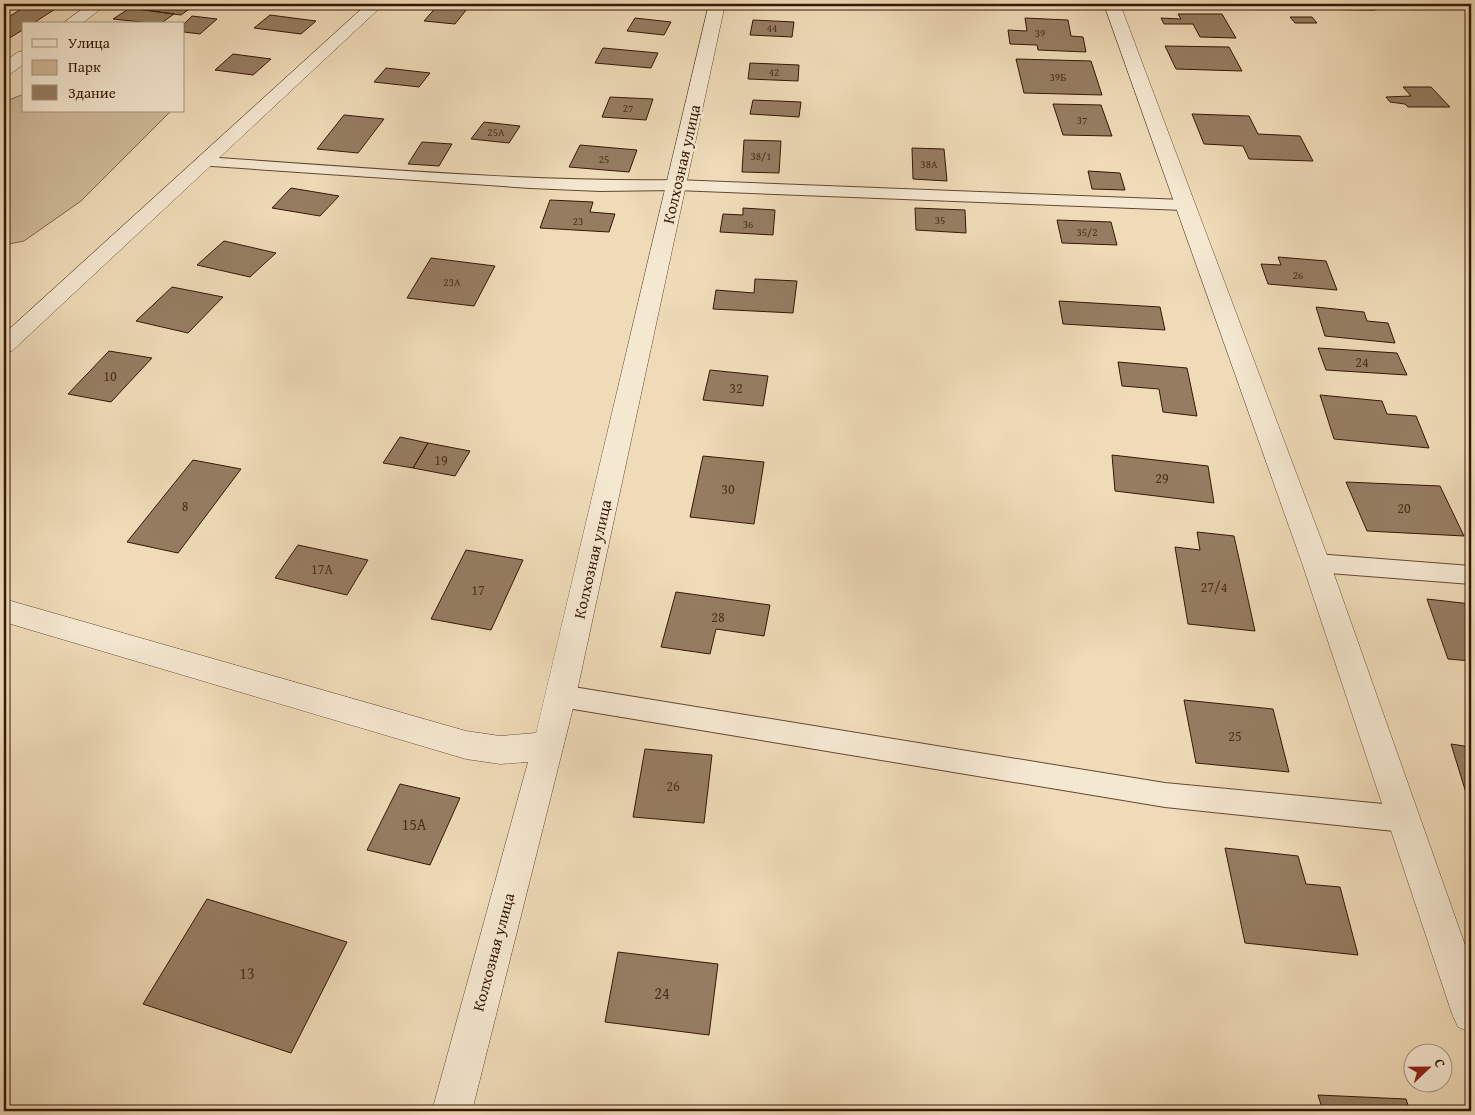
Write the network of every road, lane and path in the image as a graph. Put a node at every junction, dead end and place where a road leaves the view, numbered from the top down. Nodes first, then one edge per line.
1 (99, 4) edge
2 (376, 4) edge
3 (717, 4) edge
4 (1112, 4) edge
5 (73, 22) edge
6 (203, 162) junction
7 (676, 185) junction
8 (1184, 206) junction
9 (4, 346) edge
10 (1316, 563) junction
11 (1471, 575) edge
12 (4, 610) edge
13 (561, 696) junction
14 (547, 746) junction
15 (1404, 819) junction
16 (1471, 1014) edge
17 (452, 1111) edge

1 - 5 street
2 - 6 street
3 - 7 street, Колхозная улица
4 - 8 street
6 - 7 lane
6 - 9 street
7 - 8 lane
7 - 13 street, Колхозная улица
8 - 10 street
10 - 11 lane
10 - 15 street
12 - 14 street
13 - 14 street, Колхозная улица
13 - 15 lane
14 - 17 street, Колхозная улица
15 - 16 street

